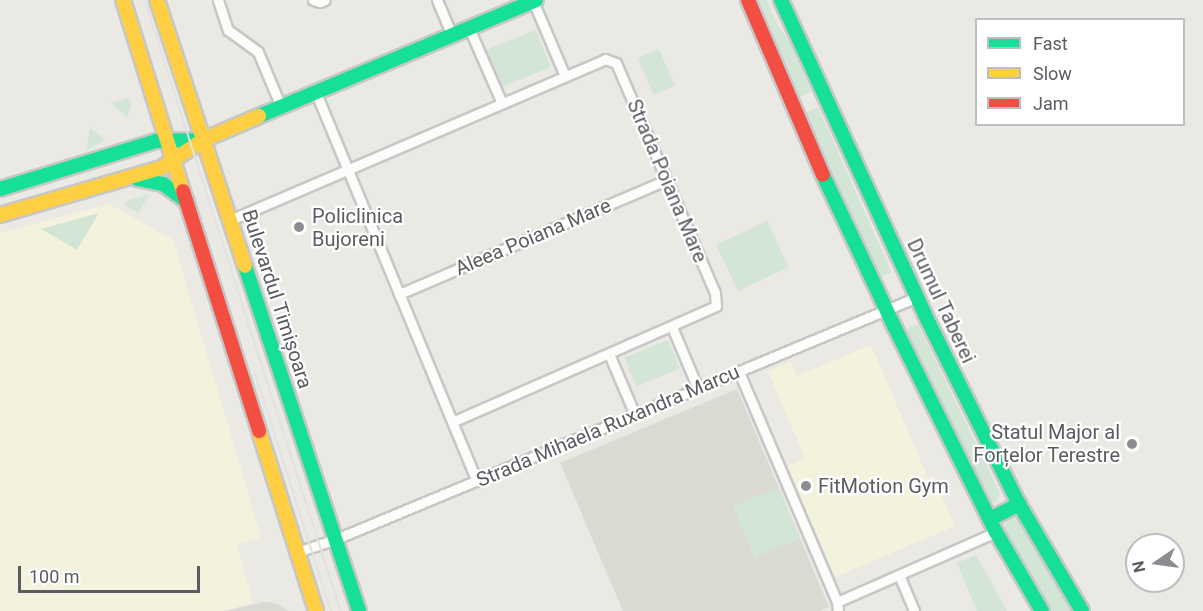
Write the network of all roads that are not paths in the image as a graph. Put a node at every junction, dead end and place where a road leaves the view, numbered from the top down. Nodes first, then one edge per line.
1 (123, 0) edge
2 (157, 0) edge
3 (313, 0) edge
4 (325, 0) edge
5 (436, 0) edge
6 (748, 0) edge
7 (781, 0) edge
8 (220, 1) edge
9 (534, 1) edge
10 (470, 28) junction
11 (452, 35) junction
12 (565, 76) junction
13 (316, 93) junction
14 (502, 104) junction
15 (281, 107) junction
16 (203, 140) junction
17 (167, 141) junction
18 (173, 161) junction
19 (348, 170) junction
20 (128, 179) junction
21 (666, 180) junction
22 (0, 189) edge
23 (186, 201) junction
24 (0, 215) edge
25 (230, 220) junction
26 (399, 294) junction
27 (917, 297) junction
28 (887, 310) junction
29 (672, 327) junction
30 (609, 354) junction
31 (739, 372) junction
32 (699, 389) junction
33 (635, 415) junction
34 (452, 422) junction
35 (477, 481) junction
36 (1019, 504) junction
37 (990, 519) junction
38 (996, 532) junction
39 (336, 539) junction
40 (297, 552) junction
41 (899, 575) junction
42 (837, 606) edge
43 (316, 611) edge
44 (359, 611) edge
45 (914, 611) edge
46 (1042, 611) edge
47 (1082, 611) edge

1 - 17 main road
2 - 16 main road, Bulevardul Timișoara
3 - 4 street
5 - 11 street
6 - 28 main road
7 - 27 main road, Drumul Taberei
8 - 15 street
9 - 10 main road
9 - 12 street
10 - 11 main road
10 - 14 street
11 - 13 main road
12 - 14 street, Strada Poiana Mare
12 - 21 street, Strada Poiana Mare
13 - 15 main road
13 - 19 street
14 - 19 street, Strada Poiana Mare
15 - 16 main road
16 - 17 main road
16 - 18 main road
16 - 25 main road, Bulevardul Timișoara
17 - 18 main road
17 - 22 main road
18 - 20 main road
18 - 23 main road
19 - 25 street, Strada Poiana Mare
19 - 26 street
20 - 23 main road
20 - 24 main road
21 - 26 street, Aleea Poiana Mare
21 - 29 street, Strada Poiana Mare
23 - 40 main road
25 - 39 main road, Bulevardul Timișoara
26 - 34 street
27 - 28 street, Strada Mihaela Ruxandra Marcu
27 - 36 main road, Drumul Taberei
28 - 31 street, Strada Mihaela Ruxandra Marcu
28 - 37 main road
29 - 30 street, Strada Poiana Mare
29 - 32 street
30 - 33 street
30 - 34 street, Strada Poiana Mare
31 - 32 street, Strada Mihaela Ruxandra Marcu
31 - 42 street
32 - 33 street, Strada Mihaela Ruxandra Marcu
33 - 35 street, Strada Mihaela Ruxandra Marcu
34 - 35 street
35 - 39 street, Strada Mihaela Ruxandra Marcu
36 - 37 main road
36 - 47 main road, Drumul Taberei
37 - 38 main road
38 - 41 street
38 - 46 main road
39 - 40 street, Strada Mihaela Ruxandra Marcu
39 - 44 main road, Bulevardul Timișoara
40 - 43 main road
41 - 42 street
41 - 45 street

